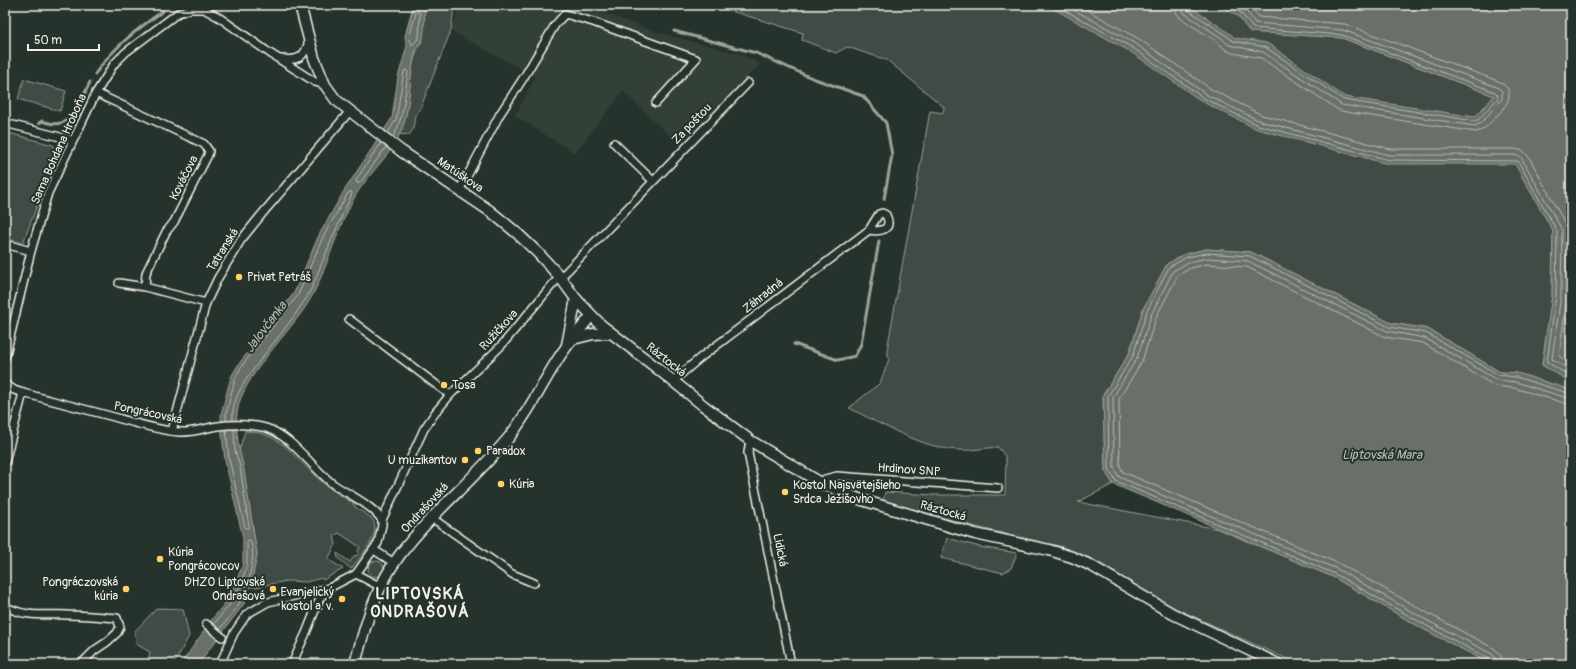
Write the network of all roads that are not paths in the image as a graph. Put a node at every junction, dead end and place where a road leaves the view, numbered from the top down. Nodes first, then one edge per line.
1 (300, 5) edge
2 (185, 10) joint
3 (309, 40) junction
4 (279, 59) junction
5 (748, 83) dead end
6 (325, 85) junction
7 (96, 92) junction
8 (656, 102) dead end
9 (350, 111) junction
10 (5, 122) edge
11 (72, 140) junction
12 (614, 143) dead end
13 (653, 181) junction
14 (459, 190) junction
15 (869, 230) dead end
16 (5, 244) edge
17 (31, 251) junction
18 (560, 277) junction
19 (119, 283) dead end
20 (145, 287) junction
21 (576, 299) junction
22 (206, 303) junction
23 (591, 316) junction
24 (349, 319) dead end
25 (610, 333) junction
26 (570, 342) junction
27 (5, 353) edge
28 (673, 381) junction
29 (5, 384) edge
30 (23, 393) junction
31 (450, 395) junction
32 (172, 431) junction
33 (752, 441) junction
34 (5, 462) edge
35 (821, 483) junction
36 (998, 488) dead end
37 (432, 518) junction
38 (382, 520) junction
39 (374, 550) junction
40 (394, 563) junction
41 (356, 574) junction
42 (534, 583) dead end
43 (381, 587) junction
44 (329, 588) junction
45 (5, 606) edge
46 (206, 624) dead end
47 (222, 637) dead end
48 (81, 664) edge
49 (220, 664) edge
50 (292, 664) edge
51 (355, 664) edge
52 (791, 664) edge
53 (1278, 664) edge

1 - 3 main road
2 - 4 street, Matúškova
2 - 7 street, Sama Bohdana Hroboňa
3 - 4 street
3 - 6 main road
4 - 6 street, Matúškova
5 - 13 street, Za poštou
6 - 9 main road, Matúškova
7 - 11 street, Sama Bohdana Hroboňa
7 - 20 street, Kováčova
8 - 14 street
9 - 14 main road, Matúškova
9 - 22 street, Tatranská
10 - 11 street
11 - 17 street, Sama Bohdana Hroboňa
12 - 13 street
13 - 18 street, Za poštou
14 - 18 main road, Matúškova
15 - 28 street, Záhradná
16 - 17 street
17 - 27 street, Sama Bohdana Hroboňa
18 - 21 main road, Matúškova
18 - 31 street, Ružičkova
19 - 20 street
20 - 22 street
21 - 23 main road, Matúškova
21 - 26 main road, Ondrašovská
22 - 32 street, Tatranská
23 - 25 main road, Matúškova
23 - 26 main road, Ondrašovská
24 - 31 street
25 - 26 main road
25 - 28 main road, Ráztocká
26 - 37 main road, Ondrašovská
28 - 33 main road, Ráztocká
29 - 30 street
30 - 32 street, Pongrácovská
30 - 34 street
31 - 38 street, Ružičkova
32 - 38 street, Pongrácovská
33 - 35 main road, Ráztocká
33 - 52 street, Lidická
35 - 36 street, Hrdinov SNP
35 - 53 main road, Ráztocká
37 - 40 main road, Ondrašovská
37 - 42 street
38 - 39 street, Ružičkova
39 - 40 street
39 - 41 street, Ružičkova
40 - 43 main road, Ondrašovská
41 - 43 street
41 - 44 street
43 - 51 main road, Ondrašovská
44 - 49 street
44 - 50 street
45 - 48 street
46 - 47 street

